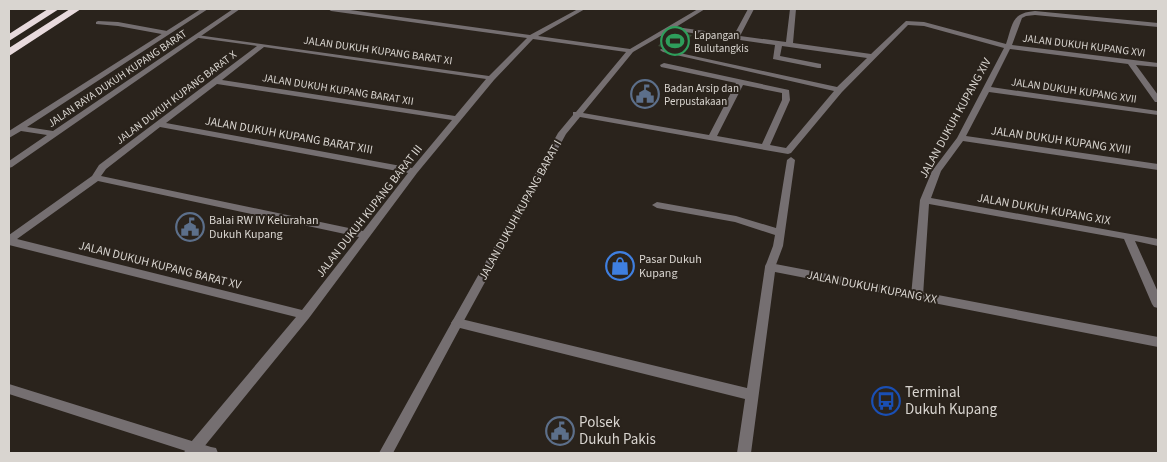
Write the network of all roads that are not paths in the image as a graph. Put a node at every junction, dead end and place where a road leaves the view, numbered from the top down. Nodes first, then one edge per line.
1 (54, 9) edge
2 (76, 9) edge
3 (205, 9) edge
4 (237, 9) edge
5 (331, 9) edge
6 (582, 9) edge
7 (702, 9) edge
8 (751, 9) edge
9 (793, 9) edge
10 (98, 23) dead end
11 (1158, 25) edge
12 (668, 28) junction
13 (167, 33) junction
14 (199, 36) junction
15 (533, 36) junction
16 (9, 38) edge
17 (736, 38) junction
18 (779, 44) junction
19 (263, 45) junction
20 (789, 45) junction
21 (1008, 47) junction
22 (663, 50) dead end
23 (631, 51) junction
24 (9, 53) edge
25 (871, 56) junction
26 (1130, 61) junction
27 (664, 65) dead end
28 (1158, 65) edge
29 (818, 66) dead end
30 (490, 78) junction
31 (215, 81) junction
32 (741, 81) junction
33 (987, 89) junction
34 (839, 90) junction
35 (1158, 100) edge
36 (1158, 113) edge
37 (576, 114) junction
38 (458, 119) junction
39 (159, 124) junction
40 (19, 128) junction
41 (53, 134) junction
42 (9, 135) edge
43 (712, 138) junction
44 (961, 138) junction
45 (765, 147) junction
46 (789, 156) junction
47 (9, 165) edge
48 (1158, 167) edge
49 (414, 171) junction
50 (96, 178) junction
51 (925, 200) junction
52 (658, 205) dead end
53 (780, 233) junction
54 (364, 235) junction
55 (1128, 237) junction
56 (9, 240) edge
57 (1158, 242) edge
58 (770, 267) junction
59 (917, 296) junction
60 (1158, 304) edge
61 (305, 315) junction
62 (457, 323) junction
63 (1158, 342) edge
64 (9, 389) edge
65 (752, 395) junction
66 (193, 451) edge
67 (211, 453) edge
68 (386, 453) edge
69 (744, 453) edge

1 - 16 highway
2 - 24 highway
3 - 13 street, JALAN RAYA DUKUH KUPANG BARAT
4 - 14 street, JALAN RAYA DUKUH KUPANG BARAT
5 - 15 street
6 - 15 street, JALAN DUKUH KUPANG BARAT III
7 - 12 street, JALAN DUKUH KUPANG BARAT I
8 - 17 street
9 - 20 street
10 - 13 street
11 - 21 street, JALAN DUKUH KUPANG XIV
12 - 17 street
12 - 23 street, JALAN DUKUH KUPANG BARAT I
13 - 40 street, JALAN RAYA DUKUH KUPANG BARAT
14 - 19 street, JALAN DUKUH KUPANG BARAT XI
14 - 41 street, JALAN RAYA DUKUH KUPANG BARAT
15 - 23 street
15 - 30 street, JALAN DUKUH KUPANG BARAT III
17 - 18 street
18 - 20 street
18 - 29 street
19 - 30 street, JALAN DUKUH KUPANG BARAT XI
19 - 31 street, JALAN DUKUH KUPANG BARAT X
20 - 25 street
21 - 25 street, JALAN DUKUH KUPANG XVI
21 - 26 street, JALAN DUKUH KUPANG XVI
21 - 33 street, JALAN DUKUH KUPANG XIV
22 - 34 street
23 - 37 street, JALAN DUKUH KUPANG BARAT I
25 - 34 street
26 - 28 street, JALAN DUKUH KUPANG XVI
26 - 35 street
27 - 32 street
30 - 38 street, JALAN DUKUH KUPANG BARAT III
31 - 38 street, JALAN DUKUH KUPANG BARAT XII
31 - 39 street, JALAN DUKUH KUPANG BARAT X
32 - 43 street
32 - 45 street
33 - 36 street, JALAN DUKUH KUPANG XVII
33 - 44 street, JALAN DUKUH KUPANG XIV
34 - 46 street
37 - 43 street
37 - 62 street, JALAN DUKUH KUPANG BARAT I
38 - 49 street, JALAN DUKUH KUPANG BARAT III
39 - 49 street, JALAN DUKUH KUPANG BARAT XIII
39 - 50 street, JALAN DUKUH KUPANG BARAT X
40 - 41 street
40 - 42 street, JALAN RAYA DUKUH KUPANG BARAT
41 - 47 street, JALAN RAYA DUKUH KUPANG BARAT
43 - 45 street
44 - 48 street, JALAN DUKUH KUPANG XVIII
44 - 51 street, JALAN DUKUH KUPANG XIV
45 - 46 street
46 - 53 street
49 - 54 street, JALAN DUKUH KUPANG BARAT III
50 - 54 street
50 - 56 street
51 - 55 street, JALAN DUKUH KUPANG XIX
51 - 59 street, JALAN DUKUH KUPANG XIV
52 - 53 street
53 - 58 street
54 - 61 street, JALAN DUKUH KUPANG BARAT III
55 - 57 street, JALAN DUKUH KUPANG XIX
55 - 60 street
56 - 61 street, JALAN DUKUH KUPANG BARAT XV
58 - 59 street, JALAN DUKUH KUPANG XX
58 - 65 street
59 - 63 street, JALAN DUKUH KUPANG XX
61 - 66 street, JALAN DUKUH KUPANG BARAT III
62 - 65 street
62 - 68 street, JALAN DUKUH KUPANG BARAT I
64 - 66 street
65 - 69 street
66 - 67 street

